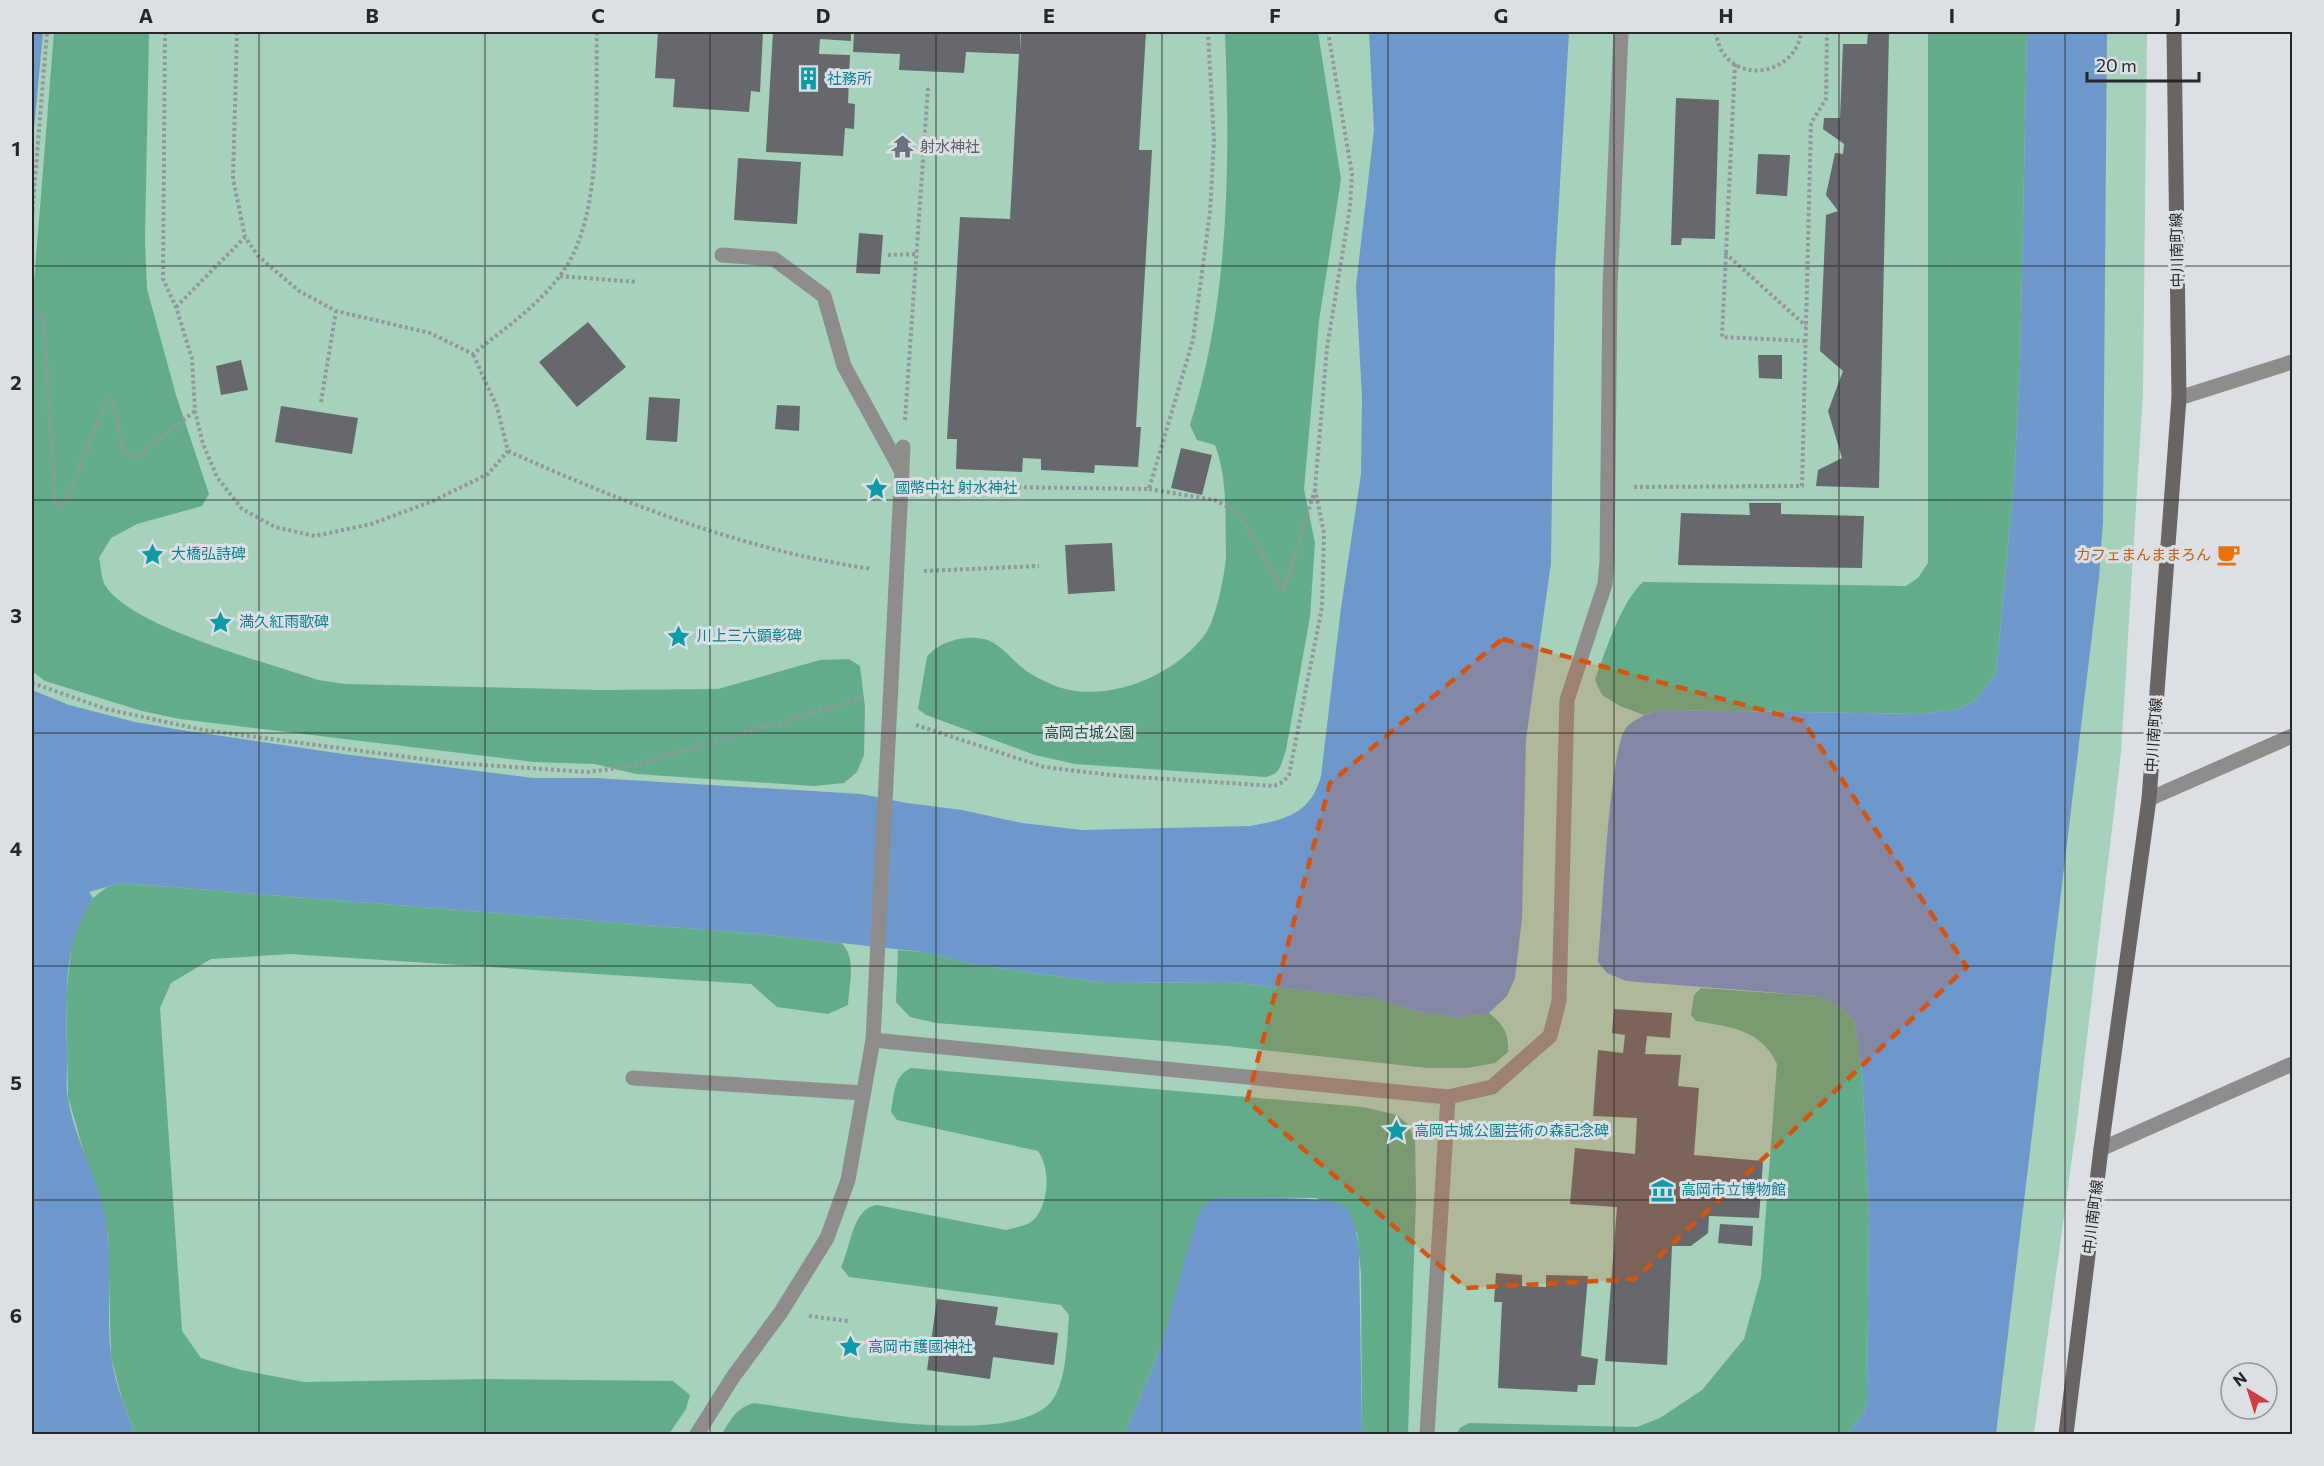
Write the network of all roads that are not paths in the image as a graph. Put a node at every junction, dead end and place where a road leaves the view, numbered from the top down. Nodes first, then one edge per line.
1 (1621, 32) edge
2 (2174, 32) edge
3 (722, 255) dead end
4 (2292, 362) edge
5 (2179, 398) junction
6 (903, 447) road end
7 (901, 480) junction
8 (2292, 736) edge
9 (2149, 799) junction
10 (873, 1040) junction
11 (2292, 1064) edge
12 (633, 1078) dead end
13 (863, 1093) junction
14 (1448, 1097) junction
15 (2101, 1149) junction
16 (697, 1434) edge
17 (1427, 1434) edge
18 (2066, 1434) edge

1 - 14 street
2 - 5 main road, 中川南町線
3 - 7 street
4 - 5 street
5 - 9 main road, 中川南町線
6 - 7 street
7 - 10 street
8 - 9 street
9 - 15 main road, 中川南町線
10 - 13 street
10 - 14 street
11 - 15 street
12 - 13 street
13 - 16 street
14 - 17 street
15 - 18 main road, 中川南町線

